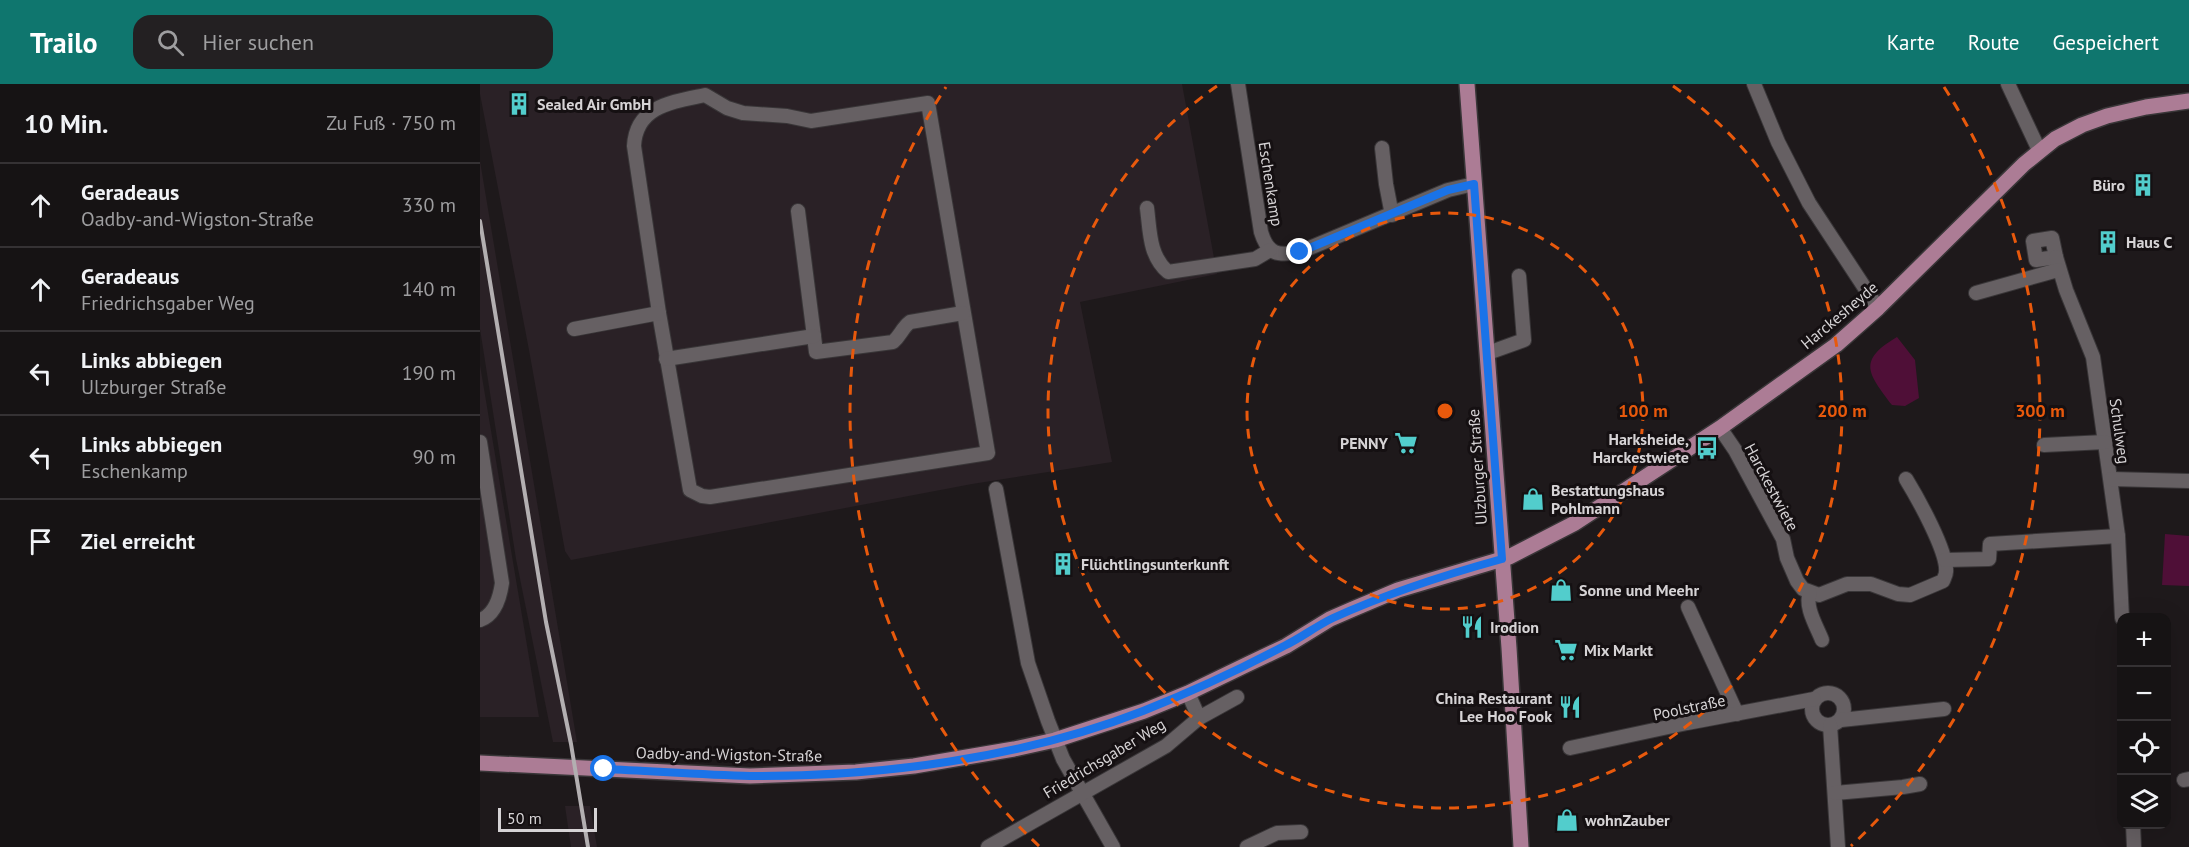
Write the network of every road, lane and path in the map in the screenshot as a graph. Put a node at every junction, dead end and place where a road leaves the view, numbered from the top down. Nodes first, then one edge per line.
1 (1238, 84) edge
2 (1467, 84) edge
3 (1754, 84) edge
4 (2008, 84) edge
5 (703, 90) edge
6 (2189, 101) edge
7 (1382, 148) dead end
8 (2039, 150) junction
9 (1474, 184) junction
10 (1147, 208) dead end
11 (798, 211) dead end
12 (1392, 215) junction
13 (1270, 250) junction
14 (1519, 276) dead end
15 (1976, 293) dead end
16 (1878, 308) junction
17 (659, 313) junction
18 (963, 313) junction
19 (574, 329) dead end
20 (814, 336) junction
21 (1488, 353) junction
22 (666, 359) junction
23 (1720, 428) junction
24 (480, 442) edge
25 (2105, 442) junction
26 (2044, 445) dead end
27 (482, 466) edge
28 (2111, 479) junction
29 (1906, 480) dead end
30 (2189, 481) edge
31 (996, 489) dead end
32 (2118, 536) junction
33 (1502, 559) junction
34 (1945, 560) junction
35 (1810, 593) junction
36 (1688, 607) dead end
37 (2122, 613) edge
38 (480, 620) edge
39 (1822, 640) dead end
40 (1188, 693) junction
41 (1237, 697) dead end
42 (1814, 699) junction
43 (1944, 709) dead end
44 (1737, 714) junction
45 (1199, 718) junction
46 (1835, 723) junction
47 (1055, 740) junction
48 (1570, 748) dead end
49 (480, 763) edge
50 (1920, 784) dead end
51 (1835, 793) junction
52 (1082, 794) junction
53 (2133, 829) edge
54 (1301, 832) dead end
55 (988, 847) edge
56 (1113, 847) edge
57 (1246, 847) edge
58 (1521, 847) edge
59 (1838, 847) edge
60 (2134, 847) edge

1 - 13 street, Eschenkamp
2 - 9 main road, Ulzburger Straße
3 - 16 street
4 - 8 street
5 - 17 street
5 - 18 street
6 - 8 main road, Harckesheyde
7 - 12 street
8 - 16 main road, Harckesheyde
9 - 12 street, Eschenkamp
9 - 21 main road, Ulzburger Straße
10 - 13 street
11 - 20 street
12 - 13 street, Eschenkamp
14 - 21 street
15 - 25 street, Schulweg
16 - 23 main road, Harckesheyde
17 - 19 street
17 - 22 street
18 - 20 street
18 - 22 street
20 - 22 street
21 - 33 main road, Ulzburger Straße
23 - 33 main road, Harckesheyde
23 - 35 street, Harckestwiete
24 - 27 street
25 - 26 street
25 - 28 street, Schulweg
27 - 38 street
28 - 30 street
28 - 32 street, Schulweg
29 - 34 street
31 - 47 street
32 - 34 street
32 - 37 street, Schulweg
33 - 40 main road, Oadby-and-Wigston-Straße
33 - 58 main road, Ulzburger Straße
34 - 35 street
35 - 39 street, Harckestwiete
36 - 44 street
40 - 45 street
40 - 47 main road, Oadby-and-Wigston-Straße
41 - 45 street, Friedrichsgaber Weg
42 - 44 street, Poolstraße
42 - 46 street
42 - 46 street, Poolstraße
43 - 46 street
44 - 48 street, Poolstraße
45 - 52 street, Friedrichsgaber Weg
46 - 51 street, Poolstraße
47 - 49 main road, Oadby-and-Wigston-Straße
47 - 52 street
50 - 51 street
51 - 59 street, Poolstraße
52 - 55 street, Friedrichsgaber Weg
52 - 56 street
53 - 60 street
54 - 57 street

